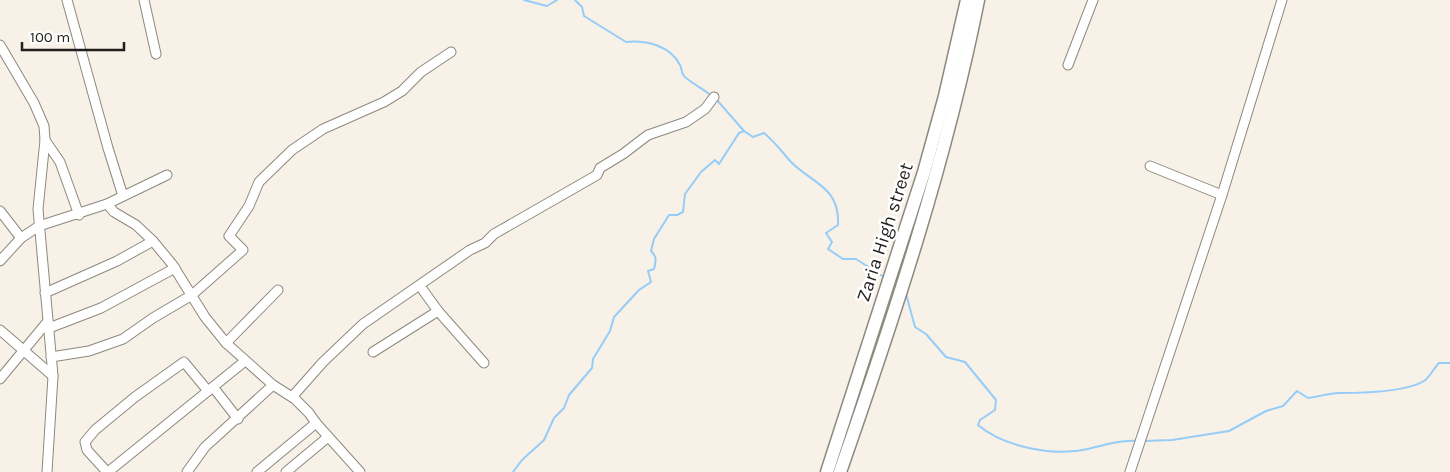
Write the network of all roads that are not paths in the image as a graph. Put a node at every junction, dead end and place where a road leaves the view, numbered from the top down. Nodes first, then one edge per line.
1 (67, 0) edge
2 (144, 0) edge
3 (967, 0) edge
4 (978, 0) edge
5 (1093, 0) edge
6 (1282, 0) edge
7 (0, 45) edge
8 (451, 52) dead end
9 (156, 54) dead end
10 (1068, 65) dead end
11 (714, 97) dead end
12 (45, 140) junction
13 (1150, 166) dead end
14 (167, 175) dead end
15 (1222, 195) junction
16 (123, 196) junction
17 (107, 204) junction
18 (0, 211) edge
19 (79, 214) junction
20 (39, 226) junction
21 (21, 238) junction
22 (153, 241) junction
23 (0, 261) edge
24 (175, 268) junction
25 (420, 286) junction
26 (278, 290) dead end
27 (46, 293) junction
28 (192, 295) junction
29 (438, 311) junction
30 (48, 324) junction
31 (0, 330) edge
32 (226, 343) junction
33 (23, 351) junction
34 (373, 352) dead end
35 (51, 357) junction
36 (244, 361) junction
37 (484, 363) dead end
38 (53, 376) junction
39 (0, 379) edge
40 (273, 385) junction
41 (211, 389) junction
42 (292, 397) junction
43 (238, 419) junction
44 (316, 423) junction
45 (328, 438) junction
46 (47, 472) edge
47 (107, 472) edge
48 (187, 472) edge
49 (257, 472) edge
50 (286, 472) edge
51 (360, 472) edge
52 (828, 472) edge
53 (840, 472) edge
54 (1130, 472) edge

1 - 16 street
2 - 9 street
3 - 52 main road, Zaria High street
4 - 53 main road, Zaria High street
5 - 10 street
6 - 15 street
7 - 12 street
8 - 28 street
11 - 25 street
12 - 19 street
12 - 20 street
13 - 15 street
14 - 16 street
15 - 54 street
16 - 17 street
17 - 19 street
17 - 22 street
18 - 21 street
19 - 20 street
20 - 21 street
20 - 27 street
21 - 23 street
22 - 24 street
22 - 27 street
24 - 28 street
24 - 30 street
25 - 29 street
25 - 42 street
26 - 32 street
27 - 30 street
28 - 32 street
28 - 35 street
29 - 34 street
29 - 37 street
30 - 33 street
30 - 35 street
31 - 33 street
32 - 36 street
33 - 38 street
33 - 39 street
35 - 38 street
36 - 40 street
36 - 41 street
38 - 46 street
40 - 42 street
40 - 43 street
41 - 43 street
41 - 47 street
41 - 47 street
42 - 44 street
43 - 48 street
44 - 45 street
44 - 49 street
45 - 50 street
45 - 51 street

